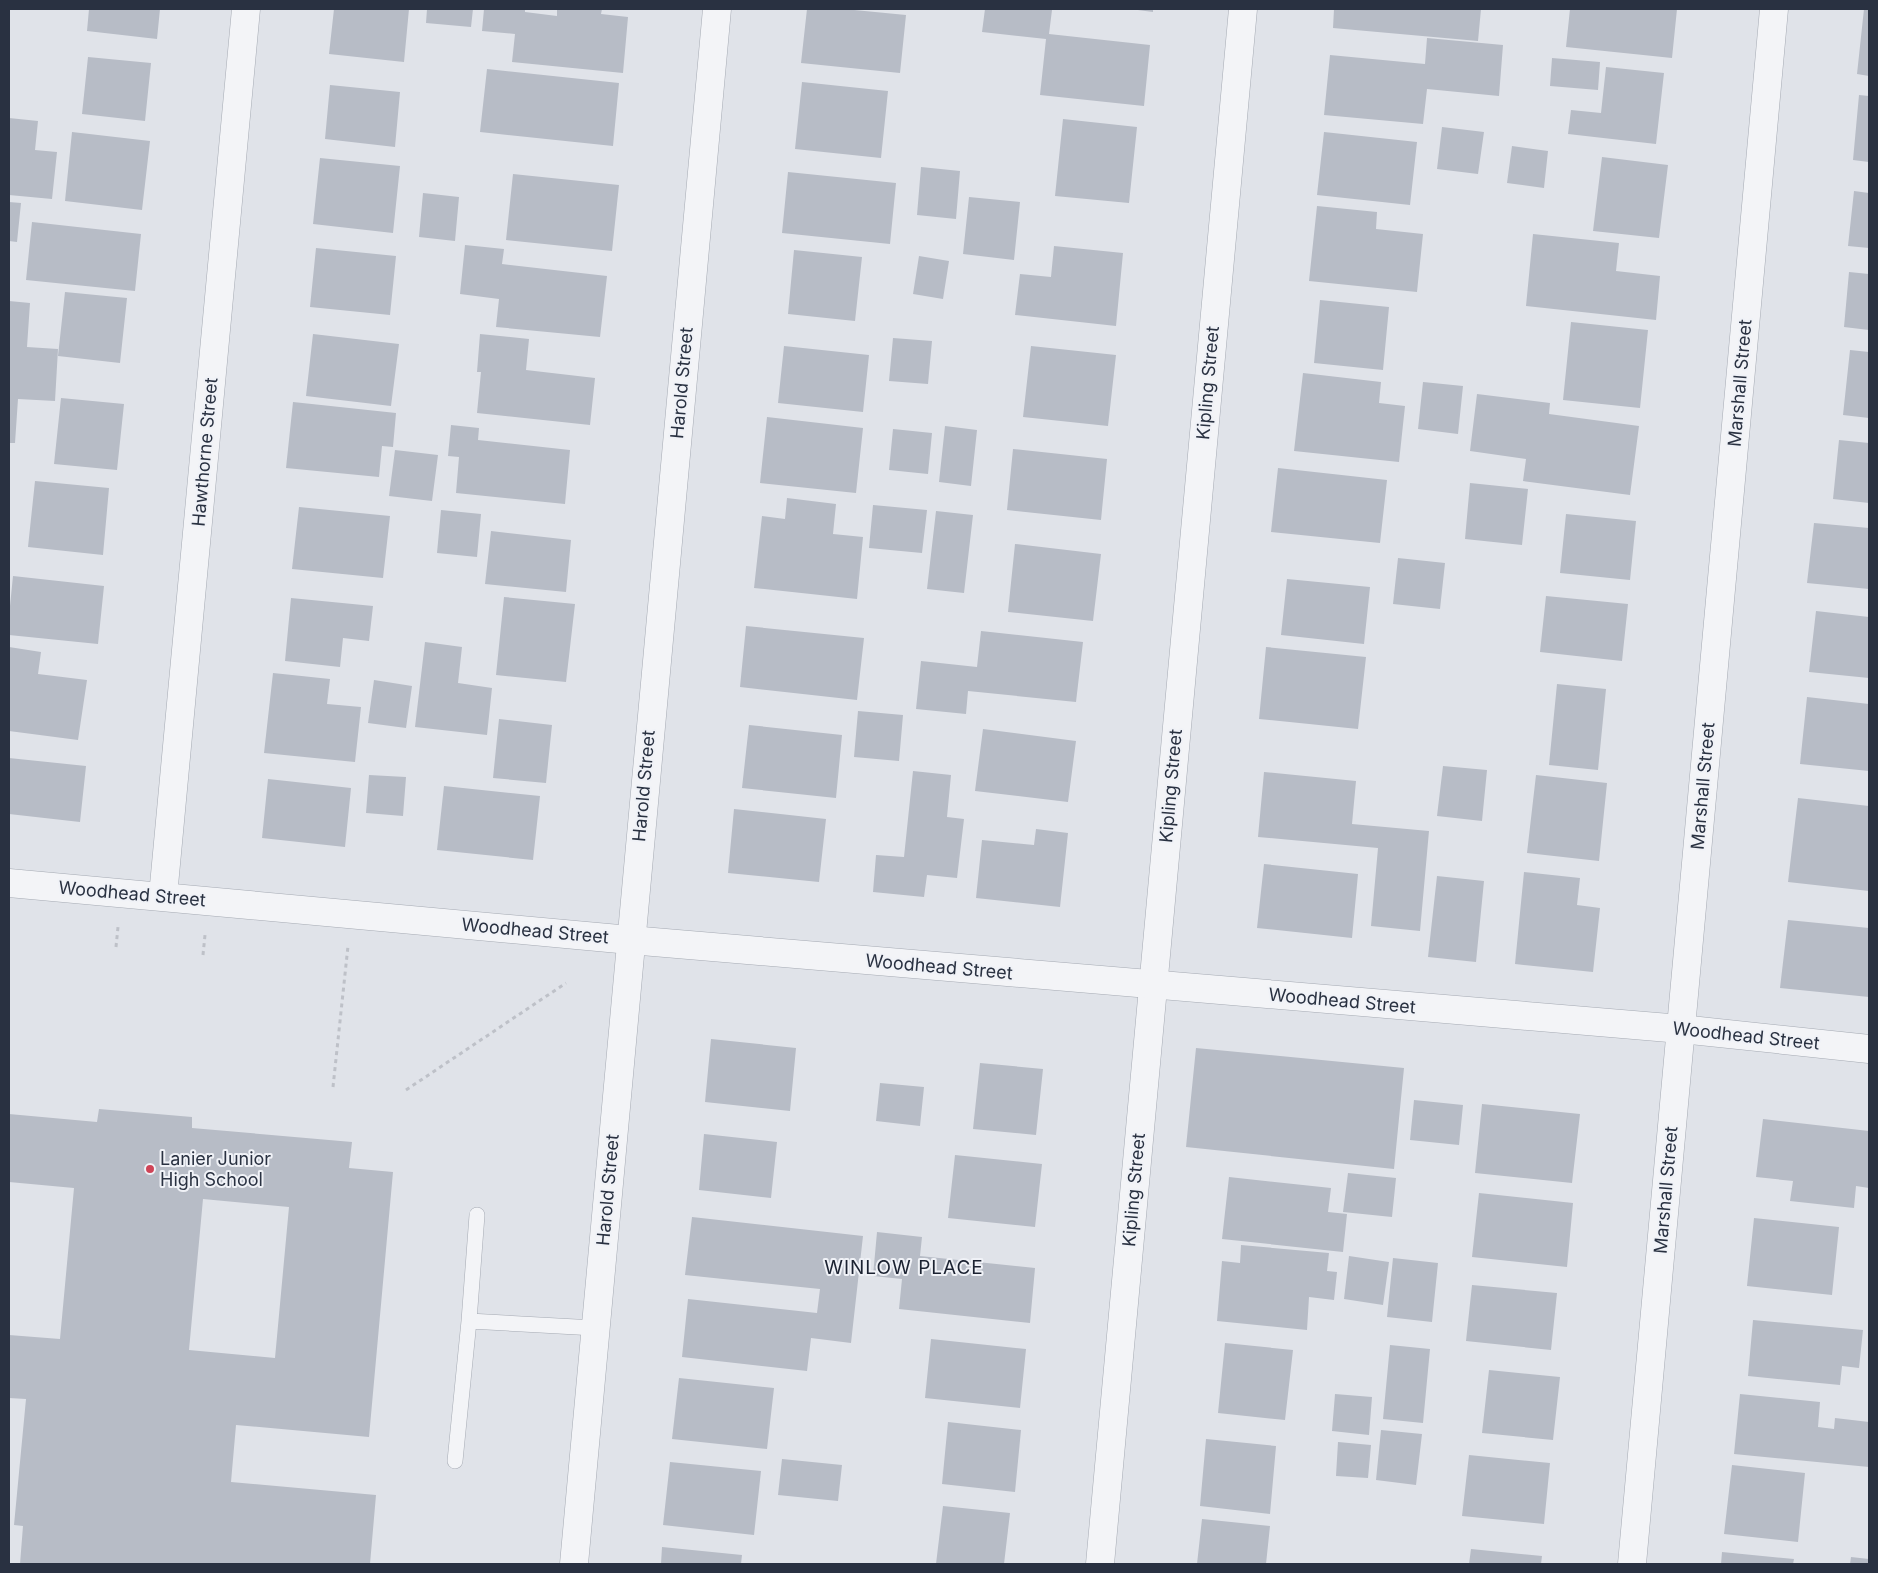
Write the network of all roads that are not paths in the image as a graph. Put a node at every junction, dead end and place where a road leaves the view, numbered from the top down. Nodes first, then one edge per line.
1 (246, 9) edge
2 (718, 9) edge
3 (1242, 9) edge
4 (1774, 9) edge
5 (9, 883) edge
6 (163, 896) junction
7 (630, 940) junction
8 (1153, 986) junction
9 (1681, 1029) junction
10 (1869, 1049) edge
11 (477, 1215) dead end
12 (469, 1321) junction
13 (595, 1328) junction
14 (455, 1461) dead end
15 (574, 1564) edge
16 (1100, 1564) edge
17 (1632, 1564) edge

1 - 6 street, Hawthorne Street
2 - 7 street, Harold Street
3 - 8 street, Kipling Street
4 - 9 street, Marshall Street
5 - 6 street, Woodhead Street
6 - 7 street, Woodhead Street
7 - 8 street, Woodhead Street
7 - 13 street, Harold Street
8 - 9 street, Woodhead Street
8 - 16 street, Kipling Street
9 - 10 street, Woodhead Street
9 - 17 street, Marshall Street
11 - 12 lane
12 - 13 lane
12 - 14 lane
13 - 15 street, Harold Street

